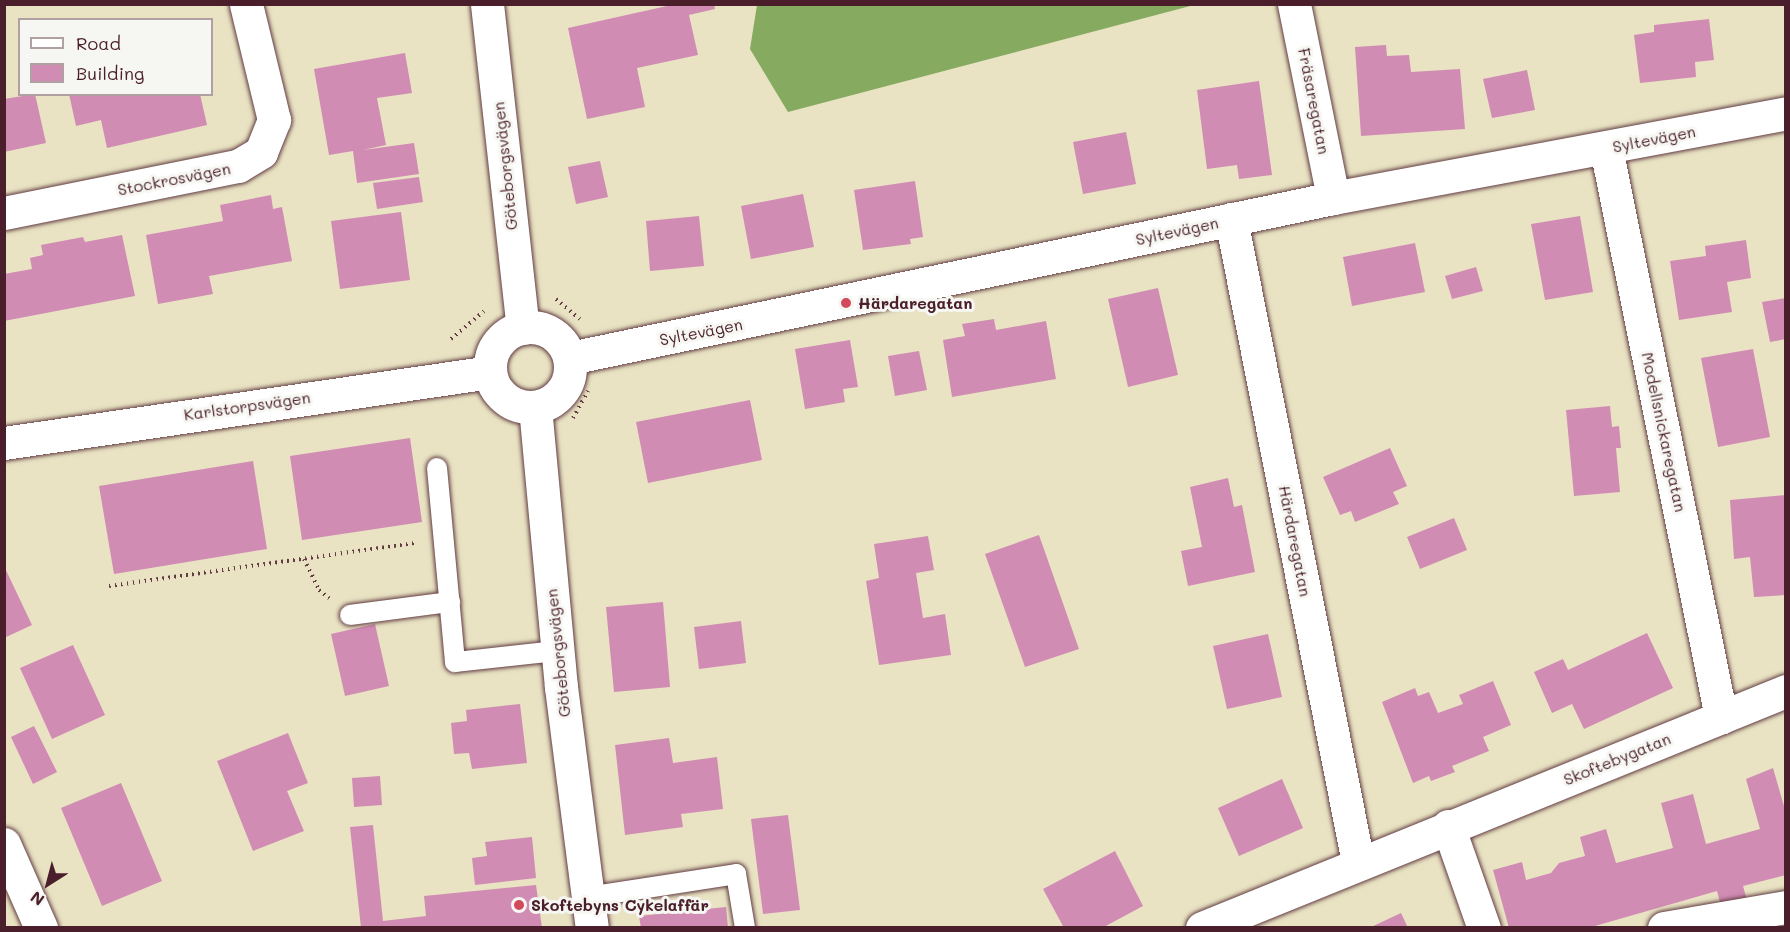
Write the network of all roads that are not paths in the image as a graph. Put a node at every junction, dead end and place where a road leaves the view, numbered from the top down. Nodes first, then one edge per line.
1 (246, 4) edge
2 (487, 4) edge
3 (1294, 4) edge
4 (1785, 113) edge
5 (1606, 148) junction
6 (1333, 198) junction
7 (4, 213) edge
8 (1231, 219) junction
9 (523, 327) junction
10 (570, 358) junction
11 (490, 372) junction
12 (535, 407) junction
13 (4, 443) edge
14 (438, 468) dead end
15 (450, 602) junction
16 (350, 615) road end
17 (557, 651) junction
18 (1785, 691) edge
19 (1722, 717) junction
20 (1448, 826) junction
21 (4, 844) edge
22 (1358, 863) junction
23 (1785, 907) edge
24 (590, 912) edge
25 (41, 927) edge
26 (745, 927) edge
27 (1202, 927) edge
28 (1484, 927) edge
29 (1664, 927) edge

1 - 7 street, Stockrosvägen
2 - 9 street, Göteborgsvägen
3 - 6 street, Fräsaregatan
4 - 5 street, Syltevägen
5 - 6 street, Syltevägen
5 - 19 street, Modellsnickaregatan
6 - 8 street, Syltevägen
8 - 10 street, Syltevägen
8 - 22 street, Härdaregatan
9 - 10 street
9 - 11 street
10 - 12 street
11 - 12 street
11 - 13 street, Karlstorpsvägen
12 - 17 street, Göteborgsvägen
14 - 15 lane
15 - 16 lane
15 - 17 lane
17 - 24 street, Göteborgsvägen
18 - 19 street, Skoftebygatan
19 - 20 street, Skoftebygatan
20 - 22 street, Skoftebygatan
20 - 28 street
21 - 25 street
22 - 27 street, Skoftebygatan
23 - 29 street
24 - 26 lane, Göteborgsvägen

